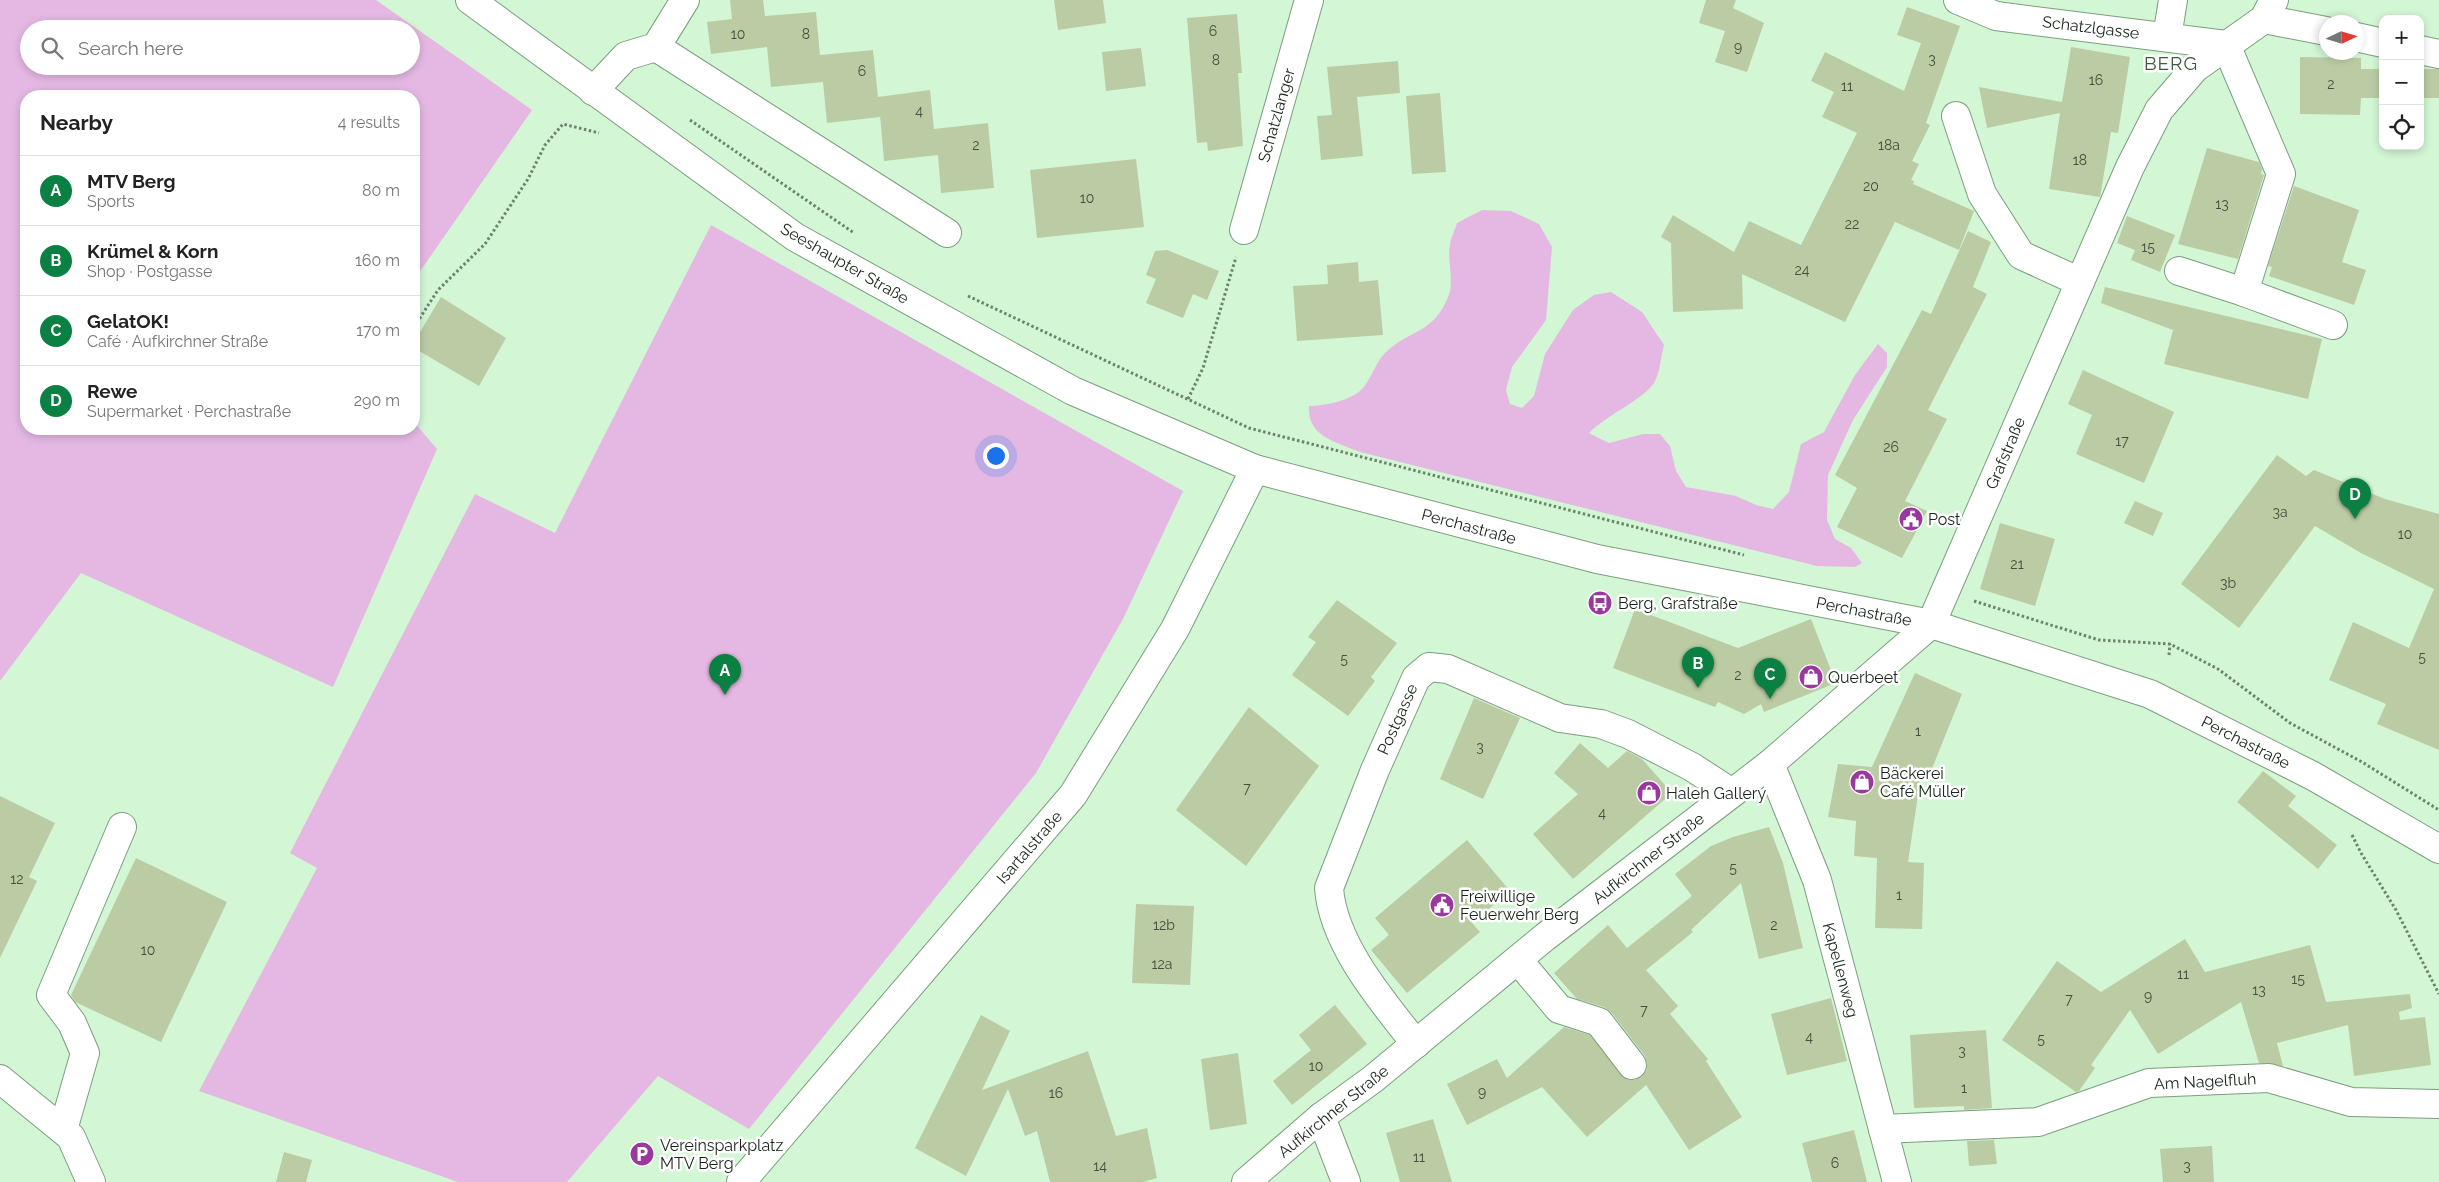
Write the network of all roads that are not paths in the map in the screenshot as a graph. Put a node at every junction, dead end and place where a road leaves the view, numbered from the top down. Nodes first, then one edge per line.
1 (470, 0) edge
2 (685, 0) edge
3 (1309, 0) edge
4 (1958, 0) edge
5 (2173, 0) edge
6 (2269, 9) edge
7 (2319, 28) edge
8 (2167, 37) junction
9 (2364, 39) edge
10 (2379, 42) edge
11 (2226, 45) junction
12 (656, 47) junction
13 (2424, 51) edge
14 (2439, 54) edge
15 (593, 90) junction
16 (1956, 116) dead end
17 (1244, 230) road end
18 (946, 233) dead end
19 (2179, 271) dead end
20 (2080, 282) junction
21 (2244, 292) junction
22 (2333, 325) dead end
23 (1255, 469) junction
24 (1931, 624) junction
25 (1770, 764) junction
26 (1732, 793) junction
27 (122, 827) dead end
28 (2439, 849) edge
29 (1518, 960) junction
30 (1416, 1044) junction
31 (1632, 1065) dead end
32 (0, 1079) edge
33 (2439, 1104) edge
34 (1321, 1117) junction
35 (1884, 1129) junction
36 (63, 1130) junction
37 (91, 1182) edge
38 (742, 1182) edge
39 (1246, 1182) edge
40 (1346, 1182) edge
41 (1897, 1182) edge

1 - 15 street, Seeshaupter Straße
2 - 12 street
3 - 17 street, Schatzlanger
4 - 8 street, Schatzlgasse
5 - 8 street
6 - 7 street
6 - 11 street, Grafstraße
8 - 11 street, Schatzlgasse
9 - 10 street
11 - 20 street, Grafstraße
11 - 21 street
12 - 15 street
12 - 18 street
13 - 14 street
15 - 23 street, Seeshaupter Straße
16 - 20 street
19 - 21 street
20 - 24 street, Grafstraße
21 - 22 street
23 - 24 street, Perchastraße
23 - 38 street, Isartalstraße
24 - 25 street, Aufkirchner Straße
24 - 28 street, Perchastraße
25 - 26 street, Aufkirchner Straße
25 - 35 street, Kapellenweg
26 - 29 street, Aufkirchner Straße
26 - 30 street, Postgasse
27 - 36 street
29 - 30 street, Aufkirchner Straße
29 - 31 street
30 - 34 street, Aufkirchner Straße
32 - 36 street
33 - 35 street, Am Nagelfluh
34 - 39 street, Aufkirchner Straße
34 - 40 street
35 - 41 street, Kapellenweg
36 - 37 street

